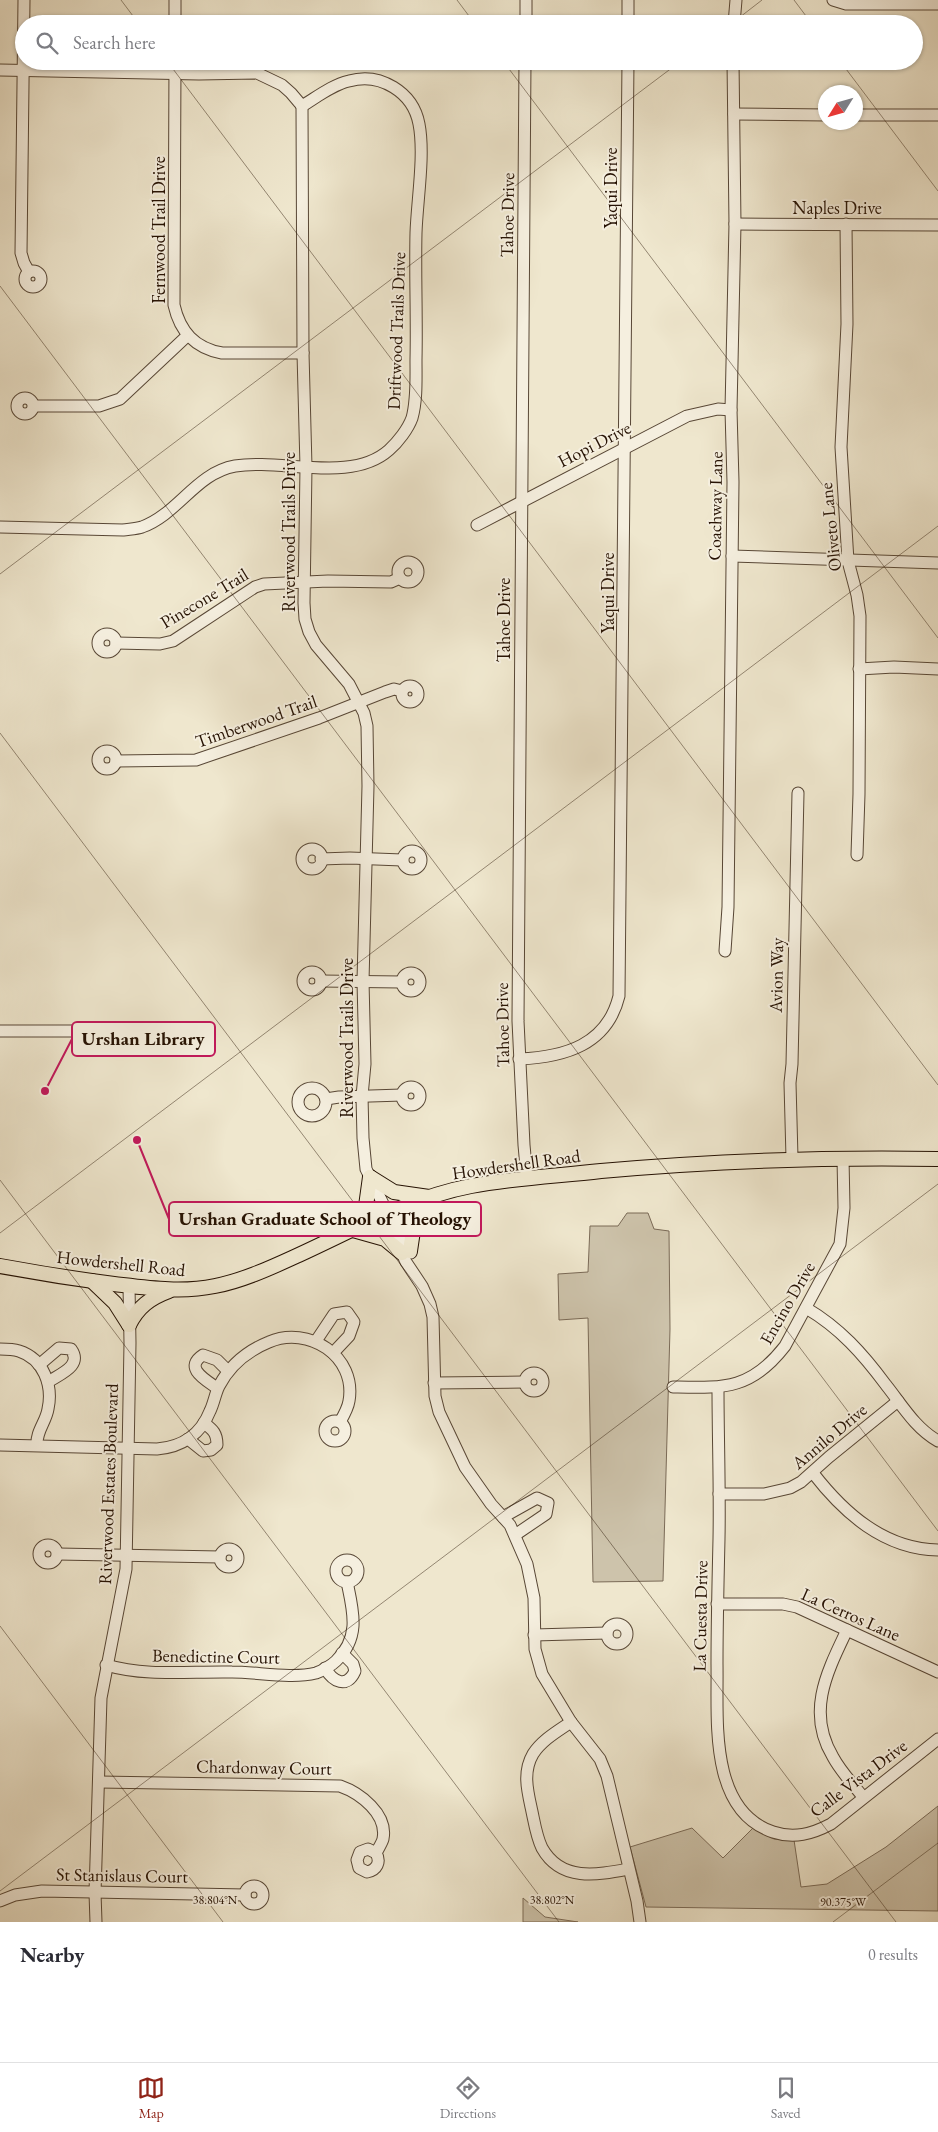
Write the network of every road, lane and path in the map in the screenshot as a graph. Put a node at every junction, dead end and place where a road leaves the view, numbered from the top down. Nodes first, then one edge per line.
1 (24, 0) edge
2 (175, 0) edge
3 (526, 0) edge
4 (628, 0) edge
5 (736, 0) edge
6 (833, 0) edge
7 (938, 4) edge
8 (24, 15) edge
9 (175, 15) edge
10 (526, 15) edge
11 (628, 15) edge
12 (735, 15) edge
13 (0, 70) edge
14 (526, 70) edge
15 (628, 70) edge
16 (733, 70) edge
17 (22, 71) junction
18 (175, 73) junction
19 (302, 106) junction
20 (734, 114) junction
21 (818, 115) edge
22 (863, 115) edge
23 (938, 116) edge
24 (735, 224) junction
25 (846, 224) junction
26 (938, 225) edge
27 (29, 272) dead end
28 (187, 336) junction
29 (303, 353) junction
30 (34, 406) dead end
31 (731, 410) junction
32 (625, 448) junction
33 (306, 467) junction
34 (521, 502) junction
35 (477, 525) dead end
36 (0, 527) edge
37 (732, 556) junction
38 (848, 561) junction
39 (938, 563) edge
40 (400, 578) dead end
41 (304, 582) junction
42 (116, 642) dead end
43 (860, 669) junction
44 (938, 669) edge
45 (402, 691) dead end
46 (359, 702) junction
47 (116, 761) dead end
48 (798, 793) dead end
49 (857, 855) dead end
50 (322, 859) dead end
51 (366, 859) junction
52 (402, 860) dead end
53 (725, 951) dead end
54 (321, 981) dead end
55 (363, 981) junction
56 (401, 982) dead end
57 (178, 1030) dead end
58 (0, 1031) edge
59 (519, 1059) junction
60 (402, 1095) dead end
61 (362, 1096) junction
62 (326, 1099) dead end
63 (792, 1158) junction
64 (842, 1158) junction
65 (938, 1159) edge
66 (370, 1177) junction
67 (527, 1178) junction
68 (430, 1197) junction
69 (388, 1214) junction
70 (353, 1230) junction
71 (406, 1252) junction
72 (0, 1266) edge
73 (92, 1281) junction
74 (129, 1286) junction
75 (171, 1290) junction
76 (806, 1308) junction
77 (129, 1325) junction
78 (316, 1341) junction
79 (0, 1349) edge
80 (333, 1353) junction
81 (39, 1365) junction
82 (228, 1371) junction
83 (48, 1382) junction
84 (524, 1382) dead end
85 (434, 1384) junction
86 (673, 1387) dead end
87 (218, 1388) junction
88 (718, 1388) junction
89 (898, 1402) junction
90 (340, 1422) dead end
91 (204, 1423) junction
92 (188, 1439) junction
93 (938, 1441) edge
94 (0, 1445) edge
95 (37, 1445) junction
96 (127, 1447) junction
97 (813, 1473) junction
98 (719, 1494) junction
99 (503, 1517) junction
100 (515, 1535) junction
101 (938, 1550) edge
102 (58, 1554) dead end
103 (125, 1555) junction
104 (220, 1557) dead end
105 (348, 1582) dead end
106 (717, 1604) junction
107 (847, 1630) junction
108 (607, 1633) dead end
109 (534, 1635) junction
110 (342, 1653) junction
111 (106, 1665) junction
112 (325, 1668) junction
113 (938, 1672) edge
114 (571, 1722) junction
115 (938, 1739) edge
116 (98, 1782) junction
117 (863, 1797) junction
118 (765, 1829) joint
119 (376, 1853) dead end
120 (628, 1869) junction
121 (95, 1893) junction
122 (245, 1894) dead end
123 (0, 1901) edge
124 (96, 1922) edge
125 (640, 1922) edge

1 - 8 street
2 - 9 street
3 - 10 street
4 - 11 street
5 - 12 street
6 - 7 street
13 - 17 street
14 - 34 street, Tahoe Drive
15 - 32 street, Yaqui Drive
16 - 20 street, Coachway Lane
17 - 18 street
17 - 27 street
18 - 19 street
18 - 28 street, Fernwood Trail Drive
19 - 29 street, Riverwood Trails Drive
19 - 33 street, Driftwood Trails Drive
20 - 21 street
20 - 24 street, Coachway Lane
22 - 23 street
24 - 25 street, Naples Drive
24 - 31 street, Coachway Lane
25 - 26 street, Naples Drive
25 - 38 street, Oliveto Lane
28 - 29 street
28 - 30 street
29 - 33 street, Riverwood Trails Drive
31 - 32 street, Hopi Drive
31 - 37 street, Coachway Lane
32 - 34 street, Hopi Drive
32 - 59 street, Yaqui Drive
33 - 36 street, Driftwood Trails Drive
33 - 41 street, Riverwood Trails Drive
34 - 35 street, Hopi Drive
34 - 59 street, Tahoe Drive
37 - 38 street
37 - 53 street, Coachway Lane
38 - 39 street
38 - 43 street, Oliveto Lane
40 - 41 street, Pinecone Trail
41 - 42 street, Pinecone Trail
41 - 46 street, Riverwood Trails Drive
43 - 44 street
43 - 49 street, Oliveto Lane
45 - 46 street, Timberwood Trail
46 - 47 street, Timberwood Trail
46 - 51 street, Riverwood Trails Drive
48 - 63 street, Avion Way
50 - 51 street
51 - 52 street
51 - 55 street, Riverwood Trails Drive
54 - 55 street
55 - 56 street
55 - 61 street, Riverwood Trails Drive
57 - 58 street
59 - 67 street, Tahoe Drive
60 - 61 street
61 - 62 street
61 - 66 street, Riverwood Trails Drive
63 - 64 main road, Howdershell Road
63 - 67 main road, Howdershell Road
64 - 65 main road, Howdershell Road
64 - 76 street, Encino Drive
66 - 68 main road
66 - 69 street, Riverwood Trails Drive
66 - 70 main road
67 - 68 main road, Howdershell Road
68 - 69 main road, Howdershell Road
68 - 71 main road
69 - 70 main road, Howdershell Road
69 - 71 street, Riverwood Trails Drive
70 - 71 main road
70 - 75 main road, Howdershell Road
71 - 85 street, Riverwood Trails Drive
72 - 73 main road, Howdershell Road
73 - 74 main road, Howdershell Road
73 - 77 main road
74 - 75 main road, Howdershell Road
74 - 77 street, Riverwood Estates Boulevard
75 - 77 main road
76 - 88 street, Encino Drive
76 - 89 street
77 - 96 street, Riverwood Estates Boulevard
78 - 80 street
78 - 80 street
78 - 82 street
79 - 81 street
80 - 90 street
81 - 83 street
81 - 83 street
82 - 87 street
82 - 87 street
83 - 95 street
84 - 85 street
85 - 99 street
86 - 88 street, Encino Drive
87 - 91 street
88 - 98 street, La Cuesta Drive
89 - 93 street
89 - 97 street, Annilo Drive
91 - 92 street
91 - 92 street
92 - 96 street
94 - 95 street
95 - 96 street
96 - 103 street, Riverwood Estates Boulevard
97 - 98 street, Annilo Drive
97 - 101 street
98 - 106 street, La Cuesta Drive
99 - 100 street
99 - 100 street
100 - 109 street
102 - 103 street
103 - 104 street
103 - 111 street, Riverwood Estates Boulevard
105 - 110 street, Benedictine Court
106 - 107 street, La Cerros Lane
106 - 118 street, La Cuesta Drive
107 - 113 street, La Cerros Lane
107 - 117 street
108 - 109 street
109 - 114 street
110 - 112 street, Benedictine Court
110 - 112 street
111 - 112 street, Benedictine Court
111 - 116 street, Riverwood Estates Boulevard
114 - 120 street
114 - 120 street
115 - 117 street, Calle Vista Drive
116 - 119 street, Chardonway Court
116 - 121 street, Riverwood Estates Boulevard
117 - 118 street, Calle Vista Drive
120 - 125 street
121 - 122 street, St Stanislaus Court
121 - 123 street, St Stanislaus Court
121 - 124 street, Riverwood Estates Boulevard

